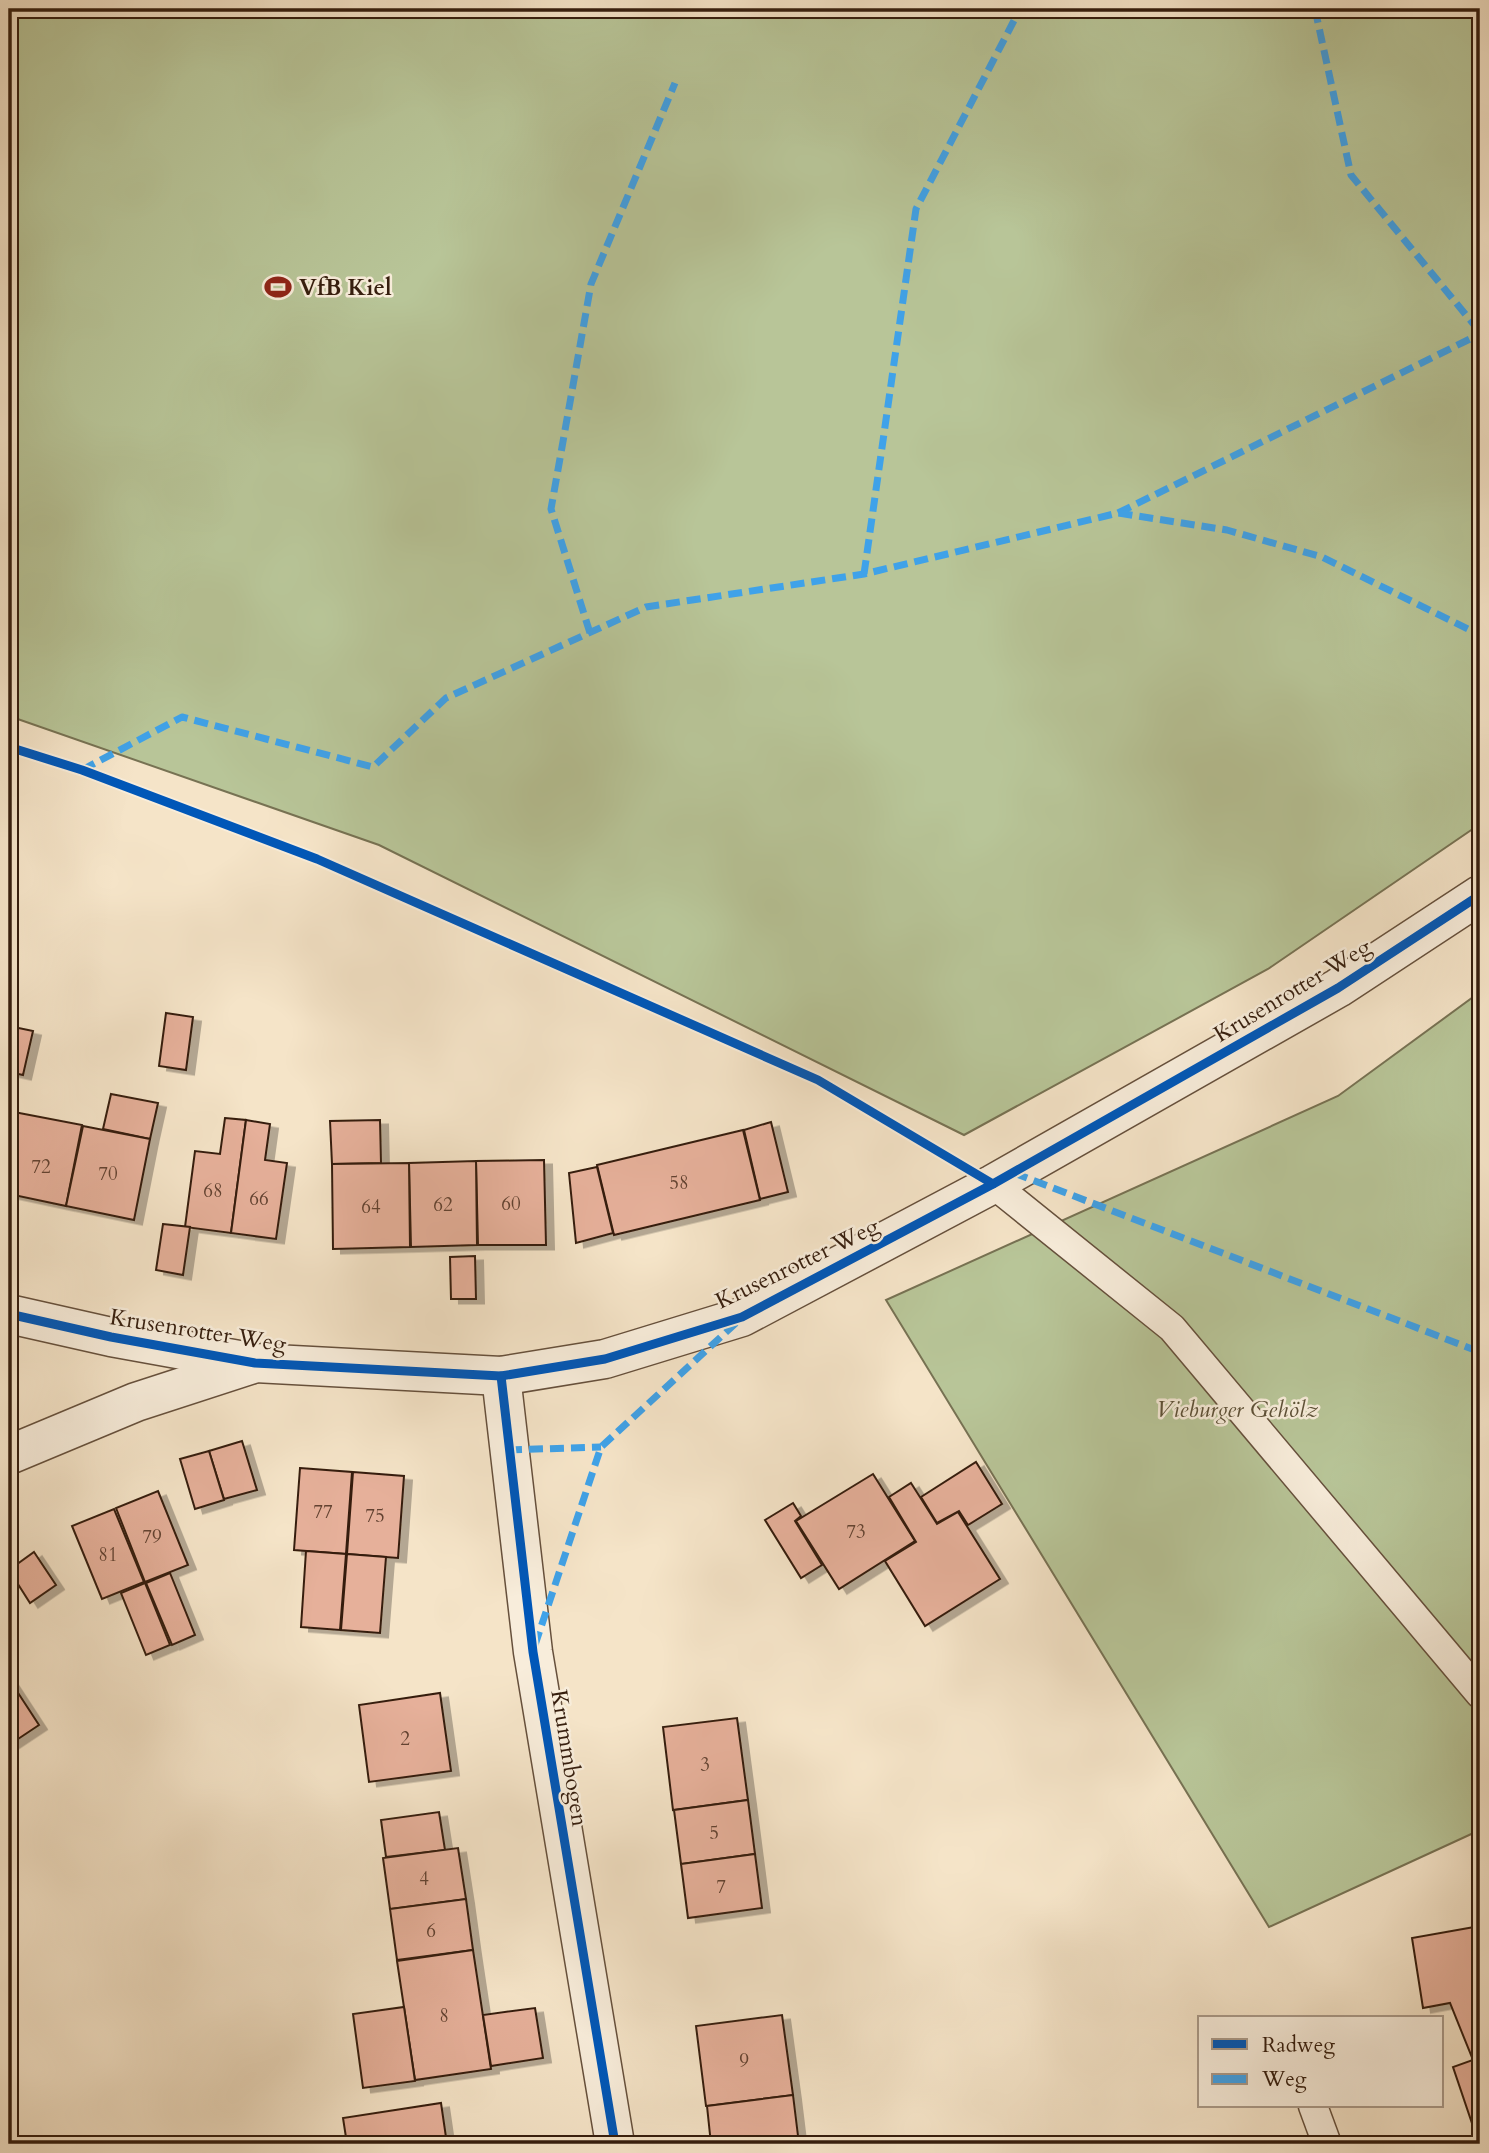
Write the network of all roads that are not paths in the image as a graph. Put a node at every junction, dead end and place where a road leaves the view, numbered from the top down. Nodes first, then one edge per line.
1 (1480, 895) edge
2 (1004, 1179) junction
3 (9, 1314) edge
4 (255, 1363) junction
5 (500, 1376) junction
6 (9, 1455) edge
7 (1443, 1648) junction
8 (1480, 1662) edge
9 (1480, 1694) edge
10 (1314, 2108) edge
11 (615, 2144) edge
12 (1327, 2144) edge

1 - 2 street, Krusenrotter Weg
2 - 5 street, Krusenrotter Weg
2 - 7 lane
3 - 4 street, Krusenrotter Weg
4 - 5 street, Krusenrotter Weg
4 - 6 street, Krusenrotter Weg
5 - 11 street, Krummbogen
7 - 8 lane
7 - 9 lane
10 - 12 lane

